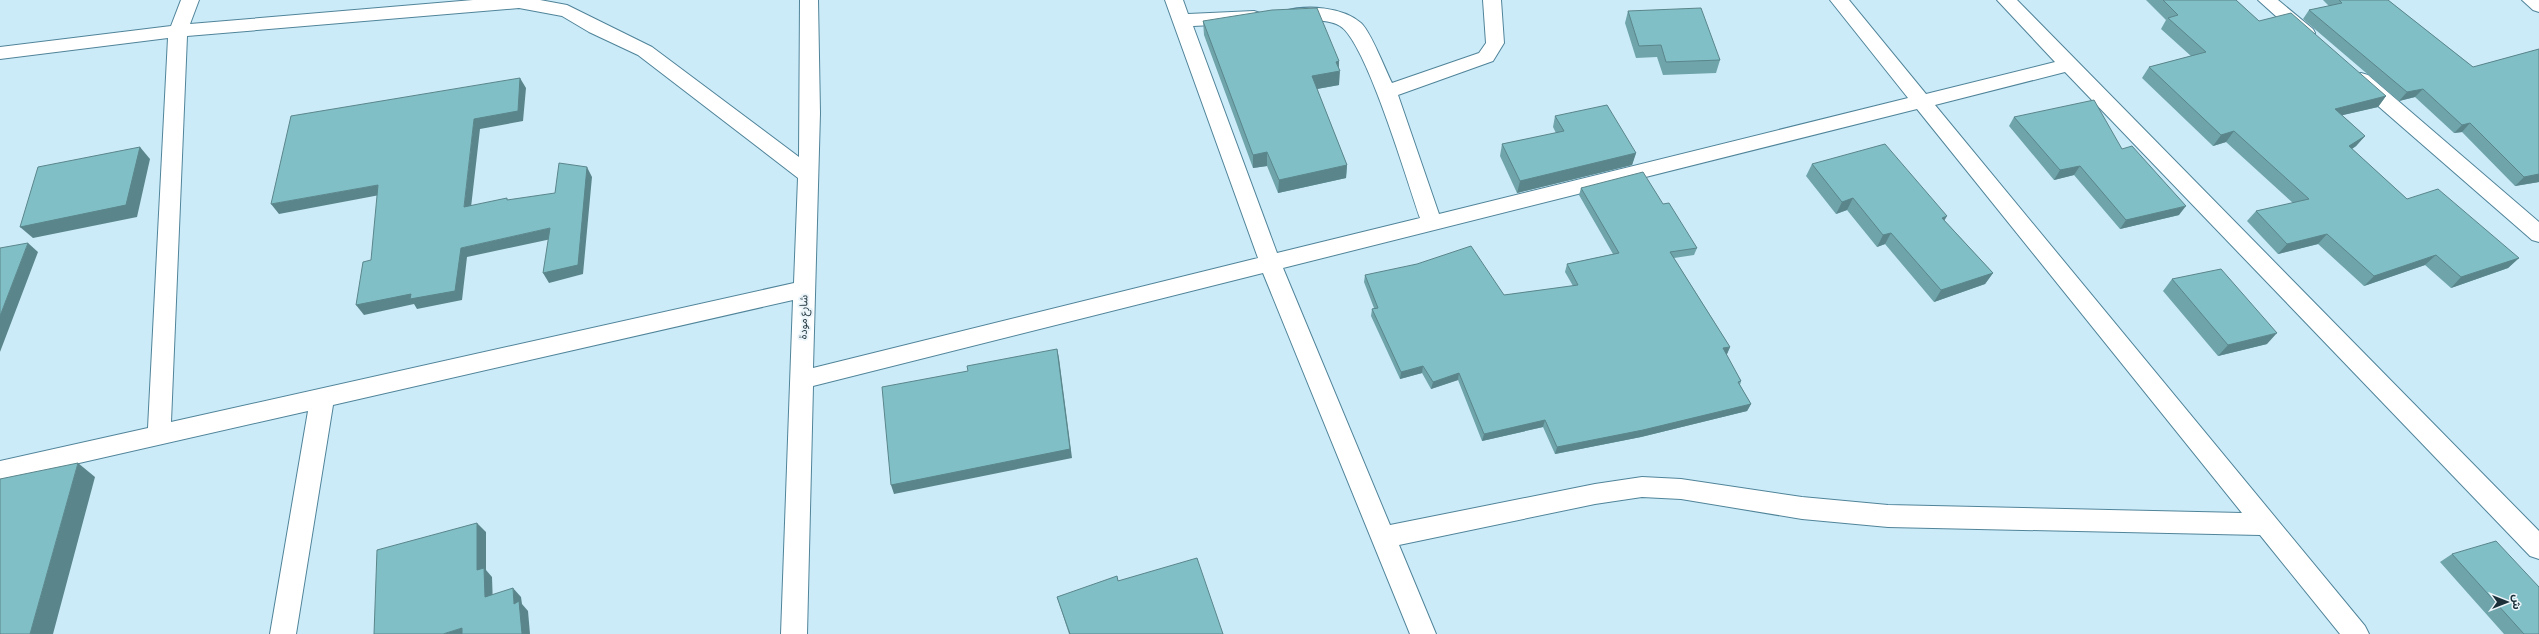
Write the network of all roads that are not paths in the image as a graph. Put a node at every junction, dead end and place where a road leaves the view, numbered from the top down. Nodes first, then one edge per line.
1 (190, 0) edge
2 (809, 0) edge
3 (1174, 0) edge
4 (1492, 0) edge
5 (1839, 0) edge
6 (2006, 0) edge
7 (2267, 0) edge
8 (2531, 0) edge
9 (519, 1) edge
10 (2539, 6) edge
11 (1182, 20) junction
12 (178, 31) junction
13 (2320, 45) edge
14 (0, 53) edge
15 (2068, 65) junction
16 (2349, 70) edge
17 (1387, 92) junction
18 (1921, 101) junction
19 (808, 175) junction
20 (1432, 222) junction
21 (2539, 234) edge
22 (1270, 263) junction
23 (804, 289) junction
24 (802, 380) junction
25 (322, 398) junction
26 (159, 435) junction
27 (0, 471) edge
28 (2266, 524) junction
29 (1383, 537) junction
30 (2539, 548) edge
31 (283, 634) edge
32 (794, 634) edge
33 (1423, 634) edge
34 (2356, 634) edge

1 - 12 street
2 - 19 street, شارع مودة
3 - 11 street
4 - 17 street
5 - 18 street
6 - 15 street
7 - 13 street
8 - 10 street
9 - 12 street
9 - 19 street
11 - 17 street
11 - 22 street
12 - 14 street
12 - 26 street
15 - 18 street
15 - 30 street
16 - 21 street
17 - 20 street
18 - 20 street
18 - 28 street
19 - 23 street, شارع مودة
20 - 22 street
22 - 24 street
22 - 29 street
23 - 24 street, شارع مودة
23 - 25 street
24 - 32 street, شارع مودة
25 - 26 street
25 - 31 street
26 - 27 street
28 - 29 street
28 - 34 street
29 - 33 street

